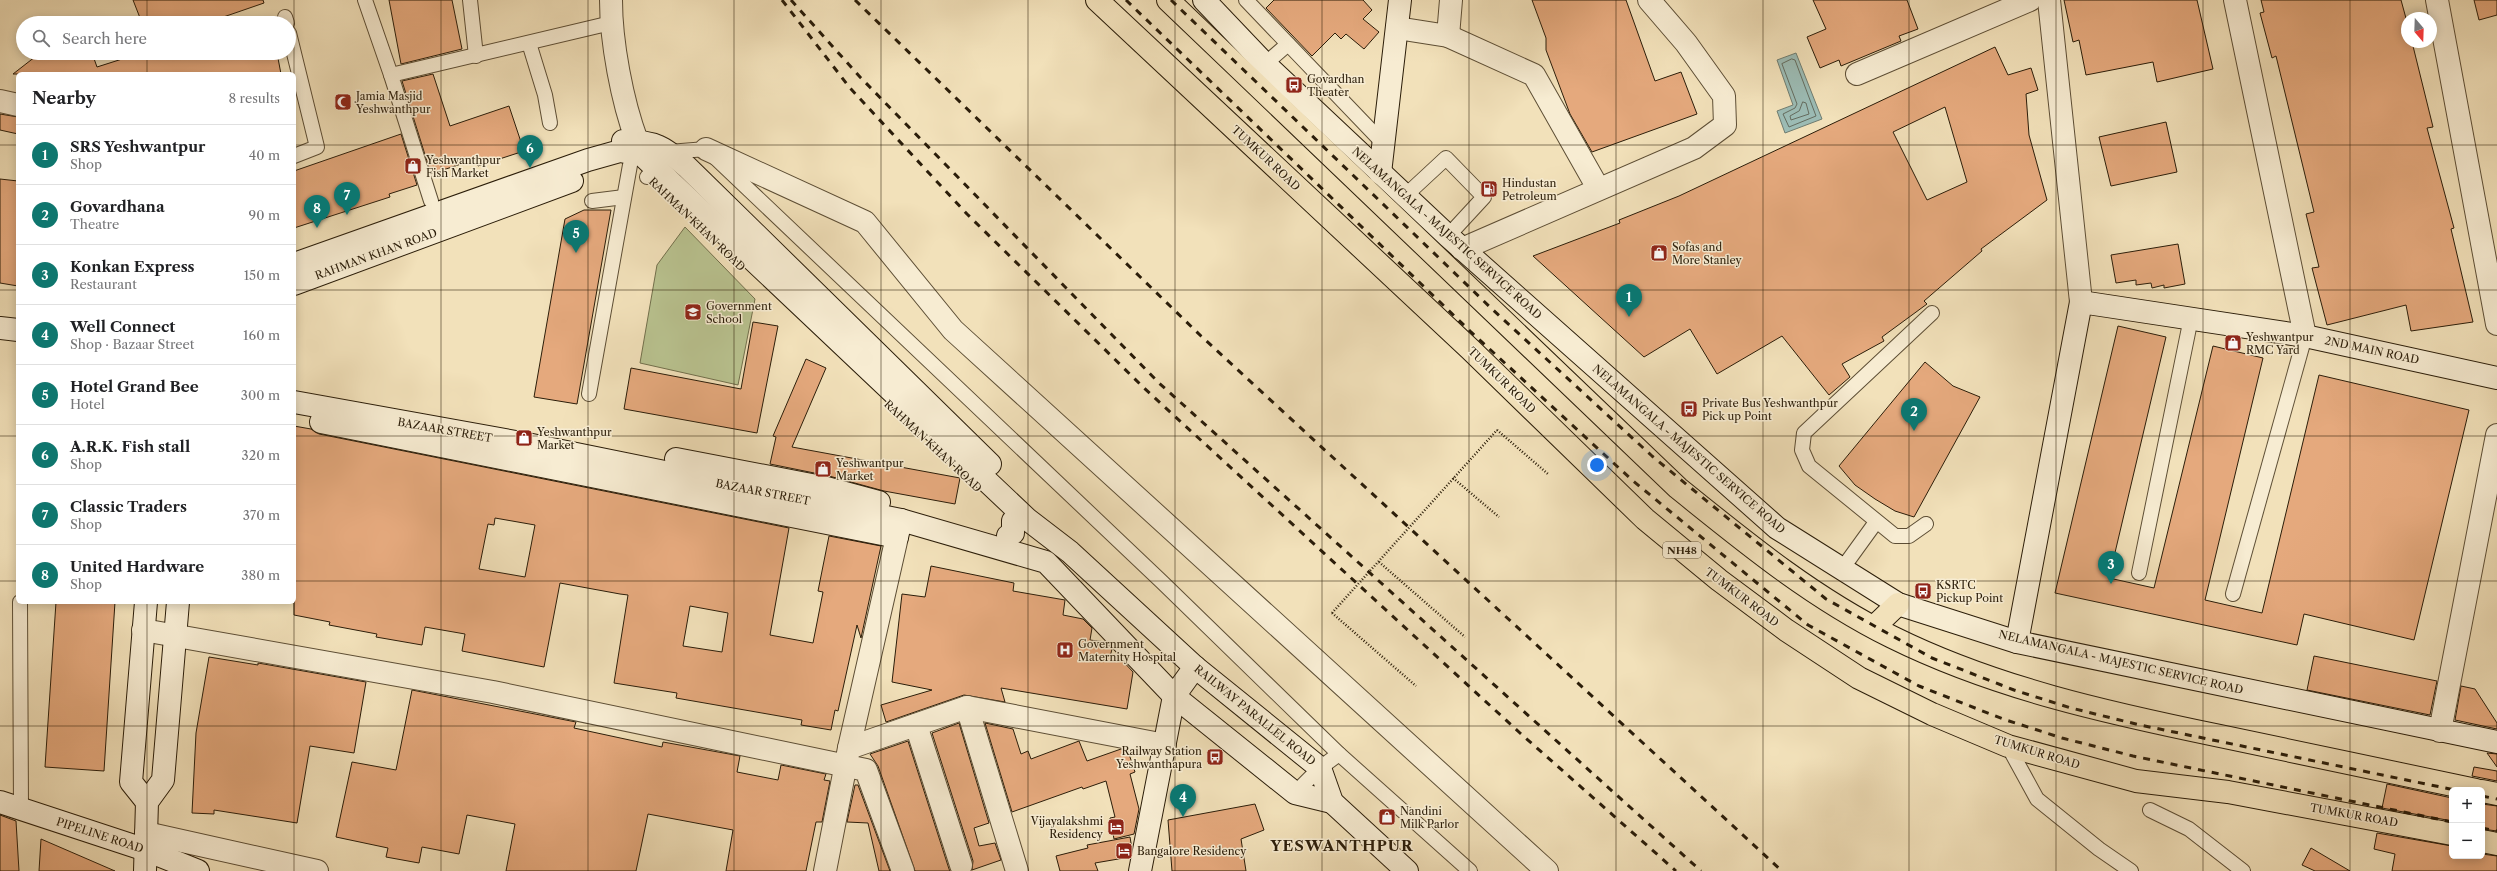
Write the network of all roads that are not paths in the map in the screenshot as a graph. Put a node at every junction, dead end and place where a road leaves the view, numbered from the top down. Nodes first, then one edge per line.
1 (365, 0) edge
2 (470, 0) edge
3 (610, 0) edge
4 (1097, 0) edge
5 (1168, 0) edge
6 (1204, 0) edge
7 (1246, 0) edge
8 (1400, 0) edge
9 (1451, 0) edge
10 (1650, 0) edge
11 (2030, 0) edge
12 (2048, 0) edge
13 (2235, 0) edge
14 (2437, 0) edge
15 (611, 23) junction
16 (1397, 28) junction
17 (1448, 36) junction
18 (529, 43) junction
19 (1288, 44) junction
20 (476, 56) junction
21 (296, 60) edge
22 (1265, 64) junction
23 (1857, 74) dead end
24 (391, 75) junction
25 (0, 101) edge
26 (16, 105) edge
27 (550, 123) dead end
28 (1384, 144) junction
29 (706, 149) junction
30 (296, 155) edge
31 (645, 157) junction
32 (1380, 173) junction
33 (1598, 188) junction
34 (1405, 196) junction
35 (624, 197) junction
36 (431, 201) junction
37 (592, 201) dead end
38 (1455, 242) junction
39 (296, 247) edge
40 (296, 263) edge
41 (296, 283) edge
42 (2081, 302) junction
43 (1932, 314) dead end
44 (2191, 318) junction
45 (2497, 324) edge
46 (0, 328) edge
47 (16, 330) edge
48 (2305, 336) junction
49 (2497, 378) edge
50 (296, 389) edge
51 (589, 394) dead end
52 (296, 402) edge
53 (296, 417) edge
54 (2497, 435) edge
55 (1876, 522) junction
56 (1926, 524) dead end
57 (899, 528) junction
58 (1017, 533) junction
59 (1070, 552) joint
60 (1842, 569) junction
61 (2139, 573) dead end
62 (2233, 594) dead end
63 (20, 604) edge
64 (146, 604) edge
65 (178, 604) edge
66 (1898, 604) junction
67 (1874, 626) junction
68 (143, 630) junction
69 (174, 636) junction
70 (2017, 642) junction
71 (1195, 667) junction
72 (1174, 696) junction
73 (967, 707) junction
74 (916, 725) junction
75 (2440, 731) junction
76 (2497, 742) edge
77 (1165, 744) junction
78 (2008, 746) junction
79 (1339, 754) junction
80 (847, 757) junction
81 (1320, 768) junction
82 (2462, 787) edge
83 (2485, 792) edge
84 (1295, 793) junction
85 (2497, 794) edge
86 (0, 802) edge
87 (147, 802) junction
88 (1332, 802) junction
89 (21, 809) junction
90 (2150, 810) dead end
91 (2449, 833) edge
92 (146, 841) junction
93 (2485, 842) edge
94 (2497, 844) edge
95 (961, 865) dead end
96 (145, 871) edge
97 (198, 871) edge
98 (317, 871) edge
99 (825, 871) edge
100 (902, 871) edge
101 (1017, 871) edge
102 (1140, 871) edge
103 (1407, 871) edge
104 (1470, 871) edge
105 (1547, 871) edge
106 (2131, 871) edge
107 (2243, 871) edge

1 - 24 lane
2 - 20 lane
3 - 15 street
4 - 78 highway, TUMKUR ROAD / NH48
5 - 67 highway
6 - 22 street, NELAMANGALA - MAJESTIC SERVICE ROAD
7 - 19 lane
8 - 16 street
9 - 17 street
10 - 33 street
11 - 23 street
12 - 42 street
13 - 48 street
14 - 45 street
15 - 18 lane
15 - 31 street
16 - 17 street
16 - 28 street
17 - 33 street
18 - 20 lane
18 - 27 lane
19 - 22 lane
19 - 28 lane
20 - 24 lane
21 - 30 lane
22 - 32 street, NELAMANGALA - MAJESTIC SERVICE ROAD
24 - 36 lane
25 - 26 street
28 - 32 street
29 - 31 lane
29 - 79 lane
29 - 105 street
31 - 35 lane
31 - 36 street
31 - 40 street
31 - 41 street, RAHMAN KHAN ROAD
31 - 58 street, RAHMAN KHAN ROAD
32 - 34 street, NELAMANGALA - MAJESTIC SERVICE ROAD
33 - 38 street
34 - 38 street, NELAMANGALA - MAJESTIC SERVICE ROAD
34 - 38 lane
35 - 37 lane
35 - 51 lane
36 - 39 street
38 - 60 street, NELAMANGALA - MAJESTIC SERVICE ROAD
42 - 44 street, 2ND MAIN ROAD
42 - 70 street
43 - 55 lane
44 - 48 street, 2ND MAIN ROAD
44 - 61 lane
46 - 47 street
48 - 49 street, 2ND MAIN ROAD
48 - 62 lane
50 - 58 street
52 - 57 street, BAZAAR STREET
53 - 57 street
54 - 75 street
55 - 56 lane
55 - 60 lane
57 - 58 street, BAZAAR STREET
57 - 80 street
58 - 59 street, RAHMAN KHAN ROAD
58 - 72 street, BAZAAR STREET
59 - 71 street, RAILWAY PARALLEL ROAD
60 - 66 street, NELAMANGALA - MAJESTIC SERVICE ROAD
63 - 89 lane
64 - 68 street
65 - 69 street
66 - 67 highway
66 - 70 street, NELAMANGALA - MAJESTIC SERVICE ROAD
67 - 82 highway
68 - 69 street
68 - 87 street
69 - 80 street
69 - 87 street
70 - 75 street, NELAMANGALA - MAJESTIC SERVICE ROAD
71 - 72 street
71 - 81 street, RAILWAY PARALLEL ROAD
72 - 77 street
72 - 84 street, BAZAAR STREET
73 - 74 street
73 - 77 street
73 - 101 street
74 - 80 street
74 - 95 street
75 - 76 street, NELAMANGALA - MAJESTIC SERVICE ROAD
77 - 102 street
78 - 91 highway, TUMKUR ROAD / NH48
78 - 106 lane
79 - 81 lane
79 - 104 lane
80 - 99 street
80 - 100 street
81 - 84 lane
81 - 88 street, RAILWAY PARALLEL ROAD
83 - 85 highway
84 - 88 street
86 - 89 street, PIPELINE ROAD
87 - 92 street
88 - 103 street, RAILWAY PARALLEL ROAD
89 - 92 street, PIPELINE ROAD
90 - 107 lane
92 - 96 street
92 - 97 street, PIPELINE ROAD
92 - 98 street
93 - 94 highway

